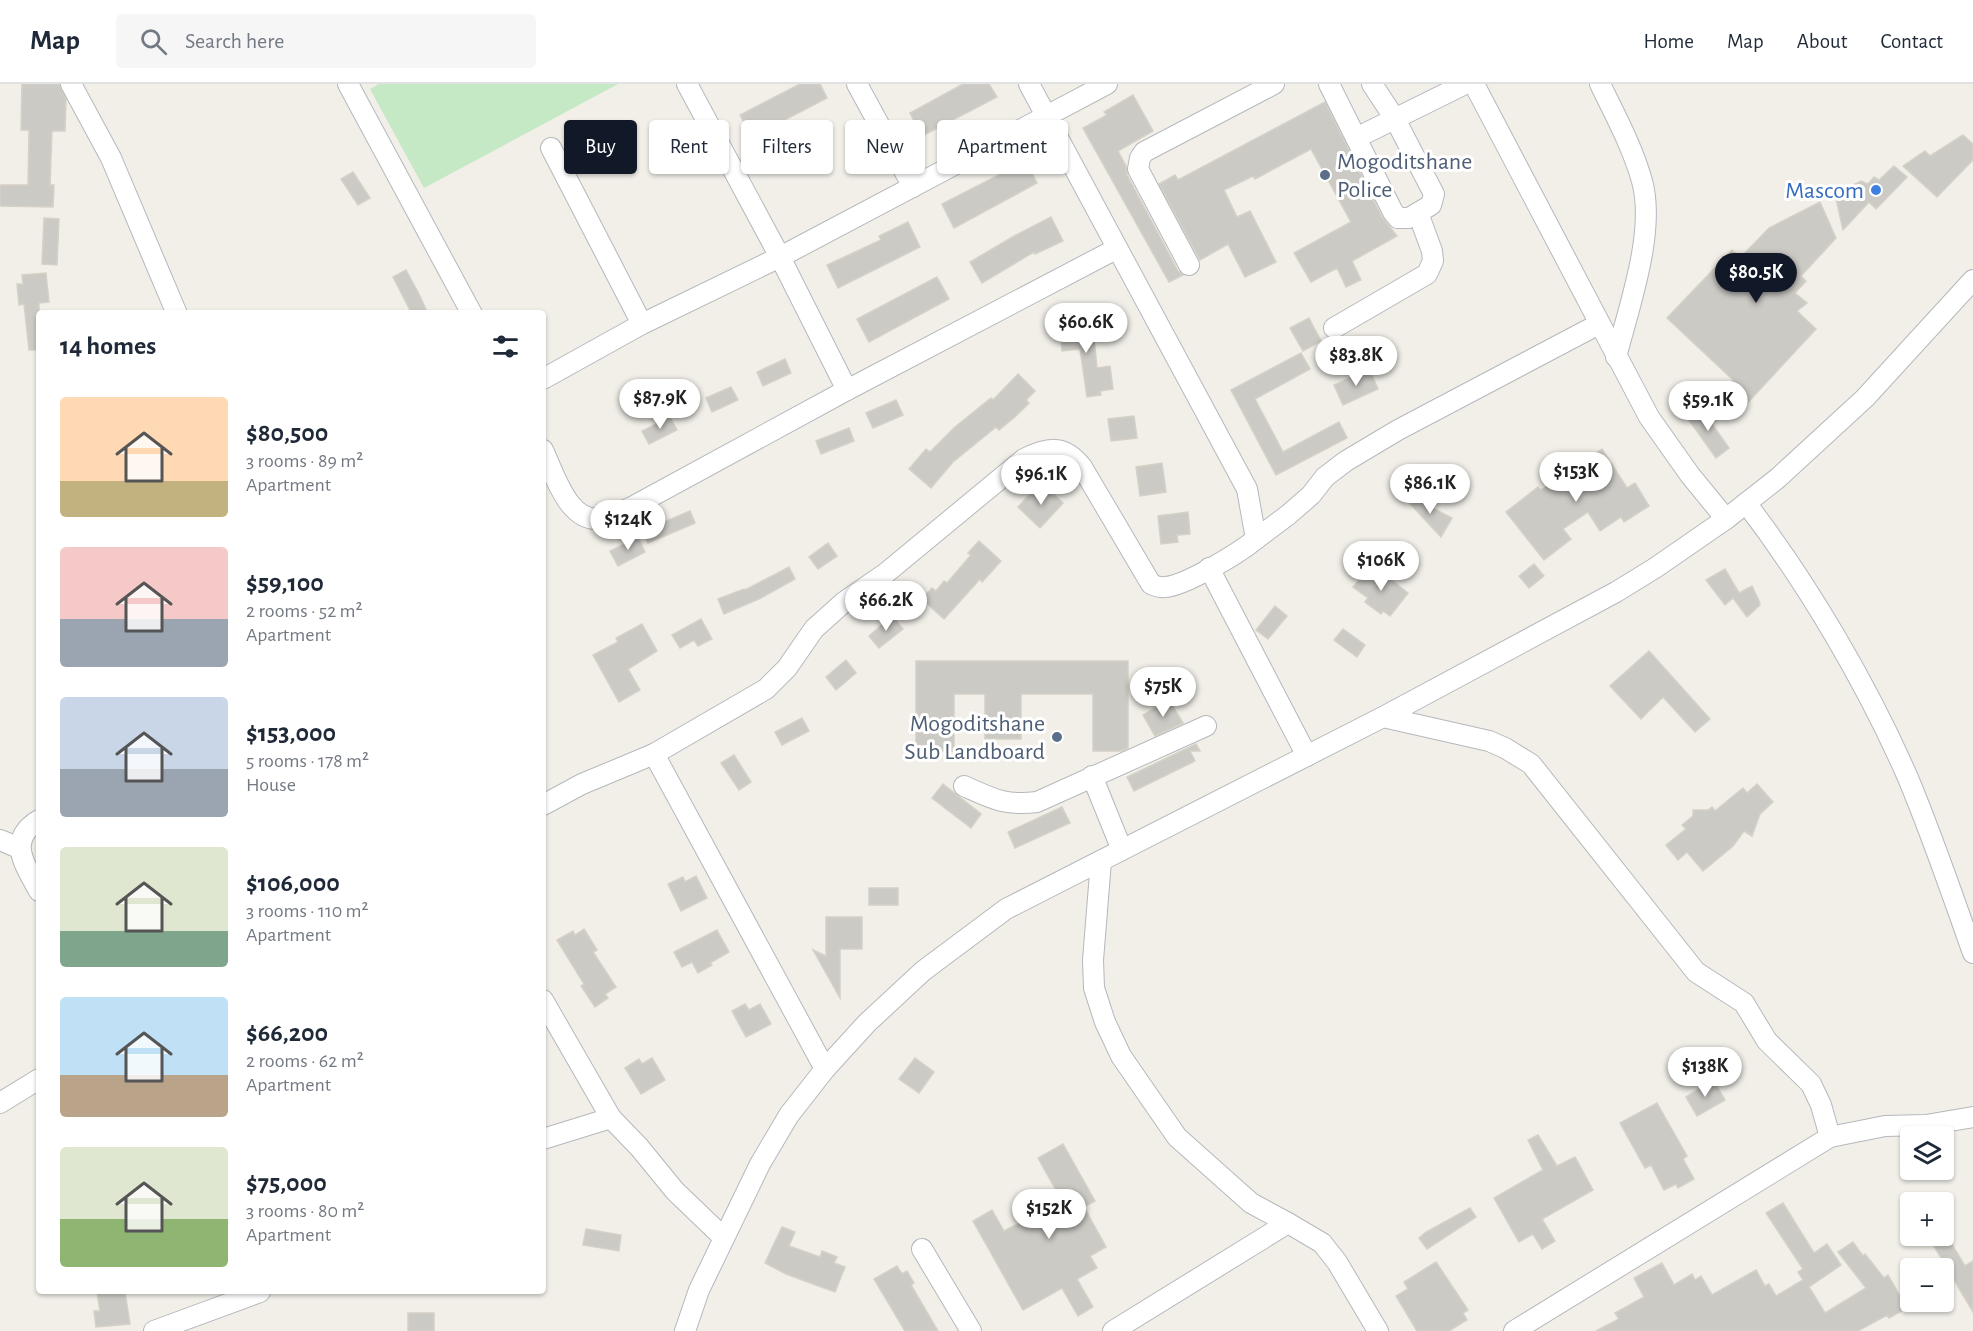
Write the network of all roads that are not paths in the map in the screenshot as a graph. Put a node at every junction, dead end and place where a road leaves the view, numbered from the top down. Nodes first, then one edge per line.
1 (70, 84) edge
2 (348, 84) edge
3 (687, 84) edge
4 (857, 84) edge
5 (1029, 84) edge
6 (1107, 84) edge
7 (1274, 84) edge
8 (1329, 84) edge
9 (1372, 84) edge
10 (1465, 84) edge
11 (1474, 84) edge
12 (1600, 84) edge
13 (1046, 116) junction
14 (1395, 119) junction
15 (1356, 138) junction
16 (551, 148) dead end
17 (913, 187) junction
18 (1418, 213) junction
19 (1116, 249) junction
20 (780, 256) junction
21 (1189, 265) dead end
22 (1973, 280) edge
23 (175, 310) edge
24 (470, 310) edge
25 (642, 324) junction
26 (1599, 324) junction
27 (1334, 328) dead end
28 (1616, 357) junction
29 (546, 378) edge
30 (847, 390) junction
31 (546, 456) edge
32 (1746, 503) junction
33 (1726, 519) junction
34 (1257, 540) junction
35 (1209, 568) junction
36 (1383, 717) junction
37 (1206, 726) dead end
38 (654, 754) junction
39 (1307, 756) junction
40 (1092, 776) junction
41 (964, 786) dead end
42 (546, 803) edge
43 (36, 822) edge
44 (0, 840) edge
45 (19, 848) junction
46 (1122, 850) junction
47 (1101, 861) junction
48 (36, 885) edge
49 (1973, 953) edge
50 (546, 1005) edge
51 (825, 1070) junction
52 (36, 1081) edge
53 (0, 1103) edge
54 (1973, 1117) edge
55 (611, 1118) junction
56 (1830, 1137) junction
57 (546, 1138) edge
58 (1288, 1223) junction
59 (724, 1238) junction
60 (922, 1250) dead end
61 (255, 1294) edge
62 (154, 1331) edge
63 (685, 1331) edge
64 (972, 1331) edge
65 (1113, 1331) edge
66 (1378, 1331) edge
67 (1514, 1331) edge

1 - 23 street
2 - 24 street
3 - 20 street
4 - 17 street
5 - 13 street
6 - 13 street
7 - 21 street
8 - 15 street
9 - 14 street
10 - 14 street
11 - 26 street
12 - 28 street
13 - 17 street
13 - 19 street
14 - 15 street
14 - 18 street
15 - 18 street
16 - 25 street
17 - 20 street
18 - 27 street
19 - 30 street
19 - 34 street
20 - 25 street
20 - 30 street
22 - 32 street
25 - 29 street
26 - 28 street
26 - 34 street
28 - 33 street
30 - 31 street
32 - 33 street
32 - 49 street
33 - 36 street
34 - 35 street
35 - 38 street
35 - 39 street
36 - 39 street
36 - 56 street
37 - 40 street
38 - 42 street
38 - 51 street
39 - 46 street
40 - 41 street
40 - 46 street
43 - 45 street
44 - 45 street
45 - 48 street
46 - 47 street
47 - 51 street
47 - 58 street
50 - 55 street
51 - 59 street
52 - 53 street
54 - 56 street
55 - 57 street
55 - 59 street
56 - 67 street
58 - 65 street
58 - 66 street
59 - 63 street
60 - 64 street
61 - 62 street

